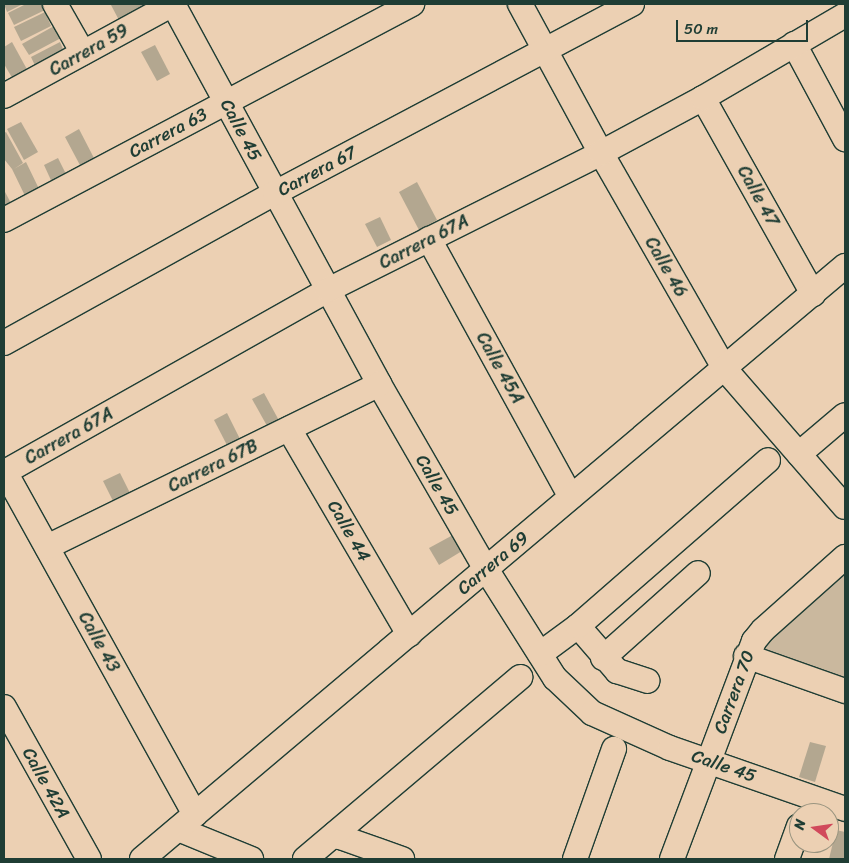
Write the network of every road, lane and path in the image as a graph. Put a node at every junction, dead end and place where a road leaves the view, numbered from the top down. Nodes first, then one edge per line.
1 (55, 4) edge
2 (173, 4) edge
3 (412, 4) edge
4 (520, 4) edge
5 (632, 4) edge
6 (845, 15) edge
7 (794, 44) junction
8 (544, 50) junction
9 (83, 53) junction
10 (4, 96) edge
11 (703, 98) junction
12 (226, 102) junction
13 (845, 139) edge
14 (601, 153) junction
15 (275, 193) junction
16 (4, 220) edge
17 (429, 239) junction
18 (845, 266) edge
19 (328, 290) junction
20 (812, 294) junction
21 (4, 343) edge
22 (724, 368) junction
23 (379, 384) junction
24 (845, 415) edge
25 (289, 429) junction
26 (799, 454) junction
27 (768, 460) dead end
28 (4, 471) edge
29 (571, 497) junction
30 (845, 507) edge
31 (47, 547) junction
32 (845, 558) edge
33 (486, 569) junction
34 (698, 573) dead end
35 (578, 626) junction
36 (409, 634) junction
37 (540, 654) junction
38 (746, 656) junction
39 (603, 658) junction
40 (520, 677) dead end
41 (647, 681) dead end
42 (845, 691) edge
43 (4, 707) edge
44 (614, 749) dead end
45 (709, 761) junction
46 (805, 803) edge
47 (186, 822) junction
48 (336, 833) junction
49 (89, 859) edge
50 (142, 859) edge
51 (251, 859) edge
52 (305, 859) edge
53 (402, 859) edge
54 (575, 859) edge
55 (672, 859) edge

1 - 9 street
2 - 9 street, Carrera 59
2 - 12 street, Calle 45
3 - 12 street, Carrera 63
4 - 8 street, Calle 46
5 - 8 street, Carrera 67
6 - 7 street, Carrera 67A
7 - 11 street, Carrera 67A
7 - 13 street
8 - 14 street, Calle 46
8 - 15 street, Carrera 67
9 - 10 street, Carrera 59
11 - 14 street, Carrera 67A
11 - 20 street, Calle 47
12 - 15 street, Calle 45
12 - 16 street, Carrera 63
14 - 17 street, Carrera 67A
14 - 22 street, Calle 46
15 - 19 street, Calle 45
15 - 21 street, Carrera 67
17 - 19 street, Carrera 67A
17 - 29 street, Calle 45A
18 - 20 street, Carrera 69
19 - 23 street, Calle 45
19 - 28 street, Carrera 67A
20 - 22 street, Carrera 69
22 - 26 street, Calle 46
22 - 29 street, Carrera 69
23 - 25 street, Carrera 67B
23 - 33 street, Calle 45
24 - 26 street
25 - 31 street, Carrera 67B
25 - 36 street, Calle 44
26 - 30 street, Calle 46
27 - 35 street
28 - 31 street, Calle 43
29 - 33 street, Carrera 69
31 - 47 street, Calle 43
32 - 38 street, Carrera 70
33 - 36 street, Carrera 69
33 - 37 street, Calle 45
34 - 39 street
35 - 37 street
35 - 39 street
36 - 47 street, Carrera 69
37 - 45 street, Calle 45
38 - 42 street
38 - 45 street, Carrera 70
39 - 41 street
40 - 48 street
43 - 49 street, Calle 42A
44 - 54 street
45 - 46 street, Calle 45
45 - 55 street, Carrera 70
47 - 50 street, Carrera 69
47 - 51 street
48 - 52 street
48 - 53 street

